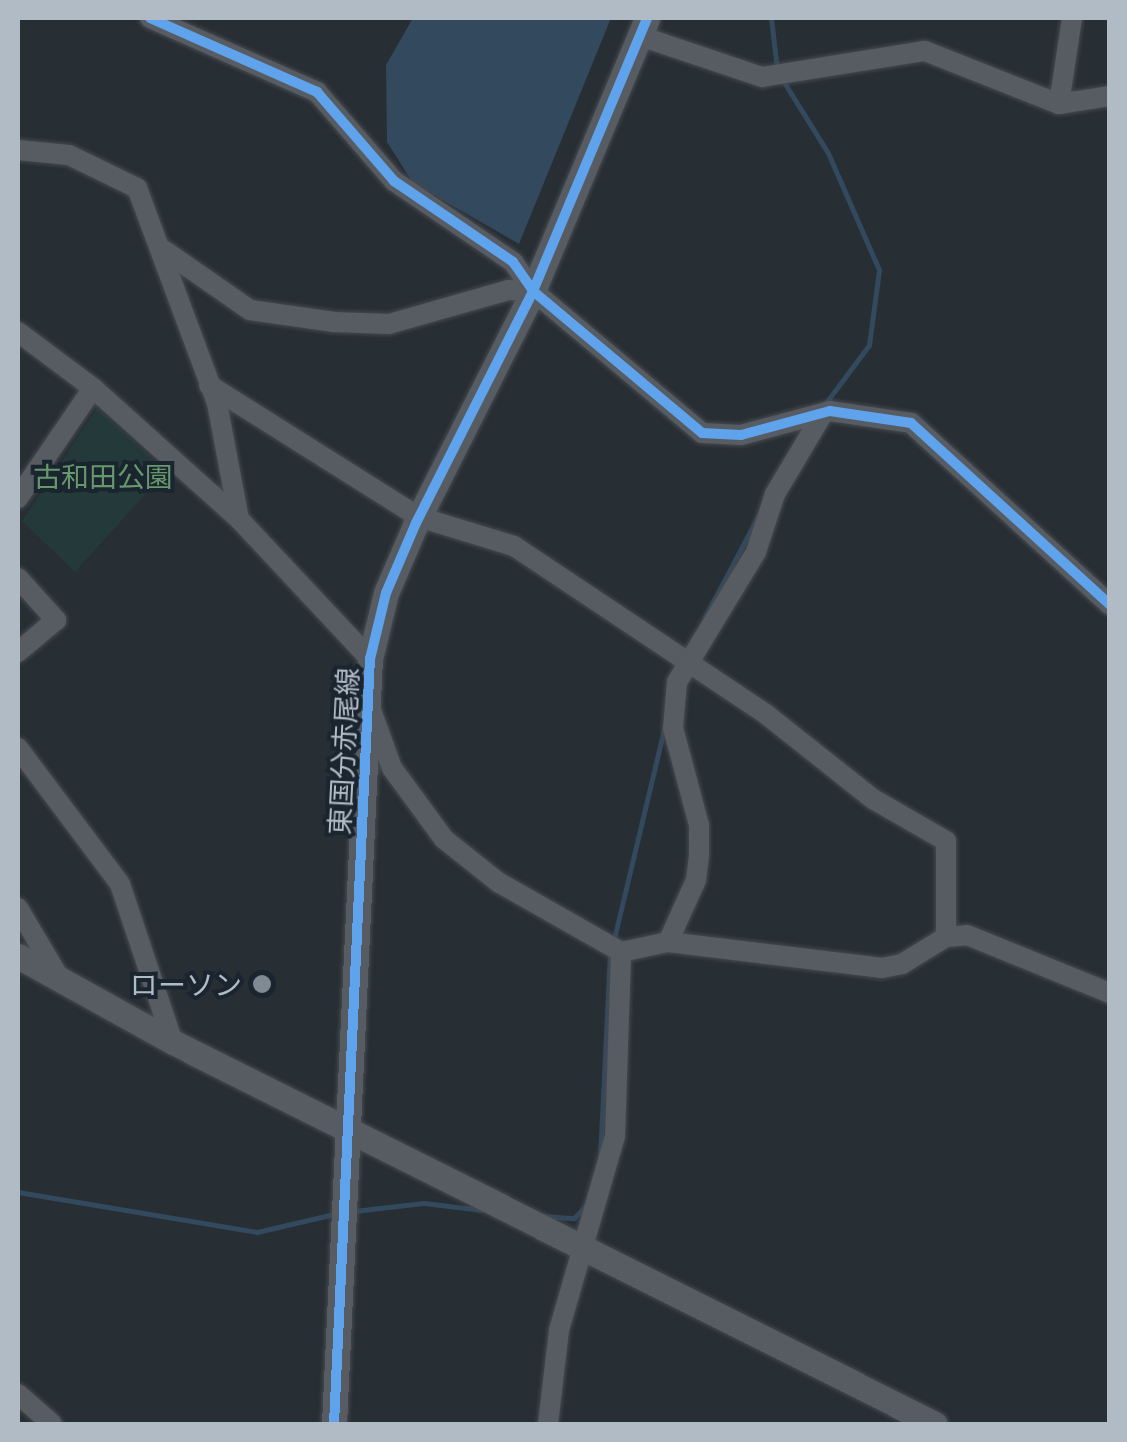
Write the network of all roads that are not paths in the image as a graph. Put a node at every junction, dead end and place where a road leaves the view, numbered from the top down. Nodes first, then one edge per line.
1 (1072, 18) edge
2 (156, 20) edge
3 (644, 27) edge
4 (1110, 96) edge
5 (1059, 104) junction
6 (18, 150) edge
7 (164, 251) junction
8 (532, 291) junction
9 (18, 332) edge
10 (209, 385) junction
11 (93, 388) junction
12 (823, 412) junction
13 (18, 498) edge
14 (419, 517) junction
15 (239, 519) junction
16 (18, 578) edge
17 (1110, 605) edge
18 (18, 652) edge
19 (370, 659) junction
20 (688, 663) junction
21 (367, 699) junction
22 (18, 748) edge
23 (18, 908) edge
24 (946, 936) junction
25 (668, 942) junction
26 (621, 952) junction
27 (18, 956) edge
28 (61, 980) junction
29 (1110, 993) edge
30 (173, 1042) junction
31 (348, 1129) junction
32 (580, 1246) junction
33 (18, 1394) edge
34 (52, 1424) edge
35 (334, 1424) edge
36 (548, 1424) edge
37 (935, 1424) edge

1 - 5 street
2 - 8 street
3 - 5 street
3 - 8 street, 東国分赤尾線
4 - 5 street
6 - 7 street
7 - 8 street
7 - 10 street
8 - 12 street
8 - 14 street, 東国分赤尾線
9 - 11 street
10 - 14 street
10 - 15 street
11 - 13 street
11 - 15 street
12 - 17 street
12 - 20 street
14 - 19 street, 東国分赤尾線
14 - 20 street
15 - 19 street
16 - 18 street
19 - 21 street, 東国分赤尾線
20 - 24 street
20 - 25 street
21 - 26 street
21 - 31 street, 東国分赤尾線
22 - 30 street
23 - 28 street
24 - 25 street
24 - 29 street
25 - 26 street
26 - 32 street
27 - 28 street
28 - 30 street
30 - 31 street
31 - 32 street
31 - 35 street, 東国分赤尾線
32 - 36 street
32 - 37 street
33 - 34 street

